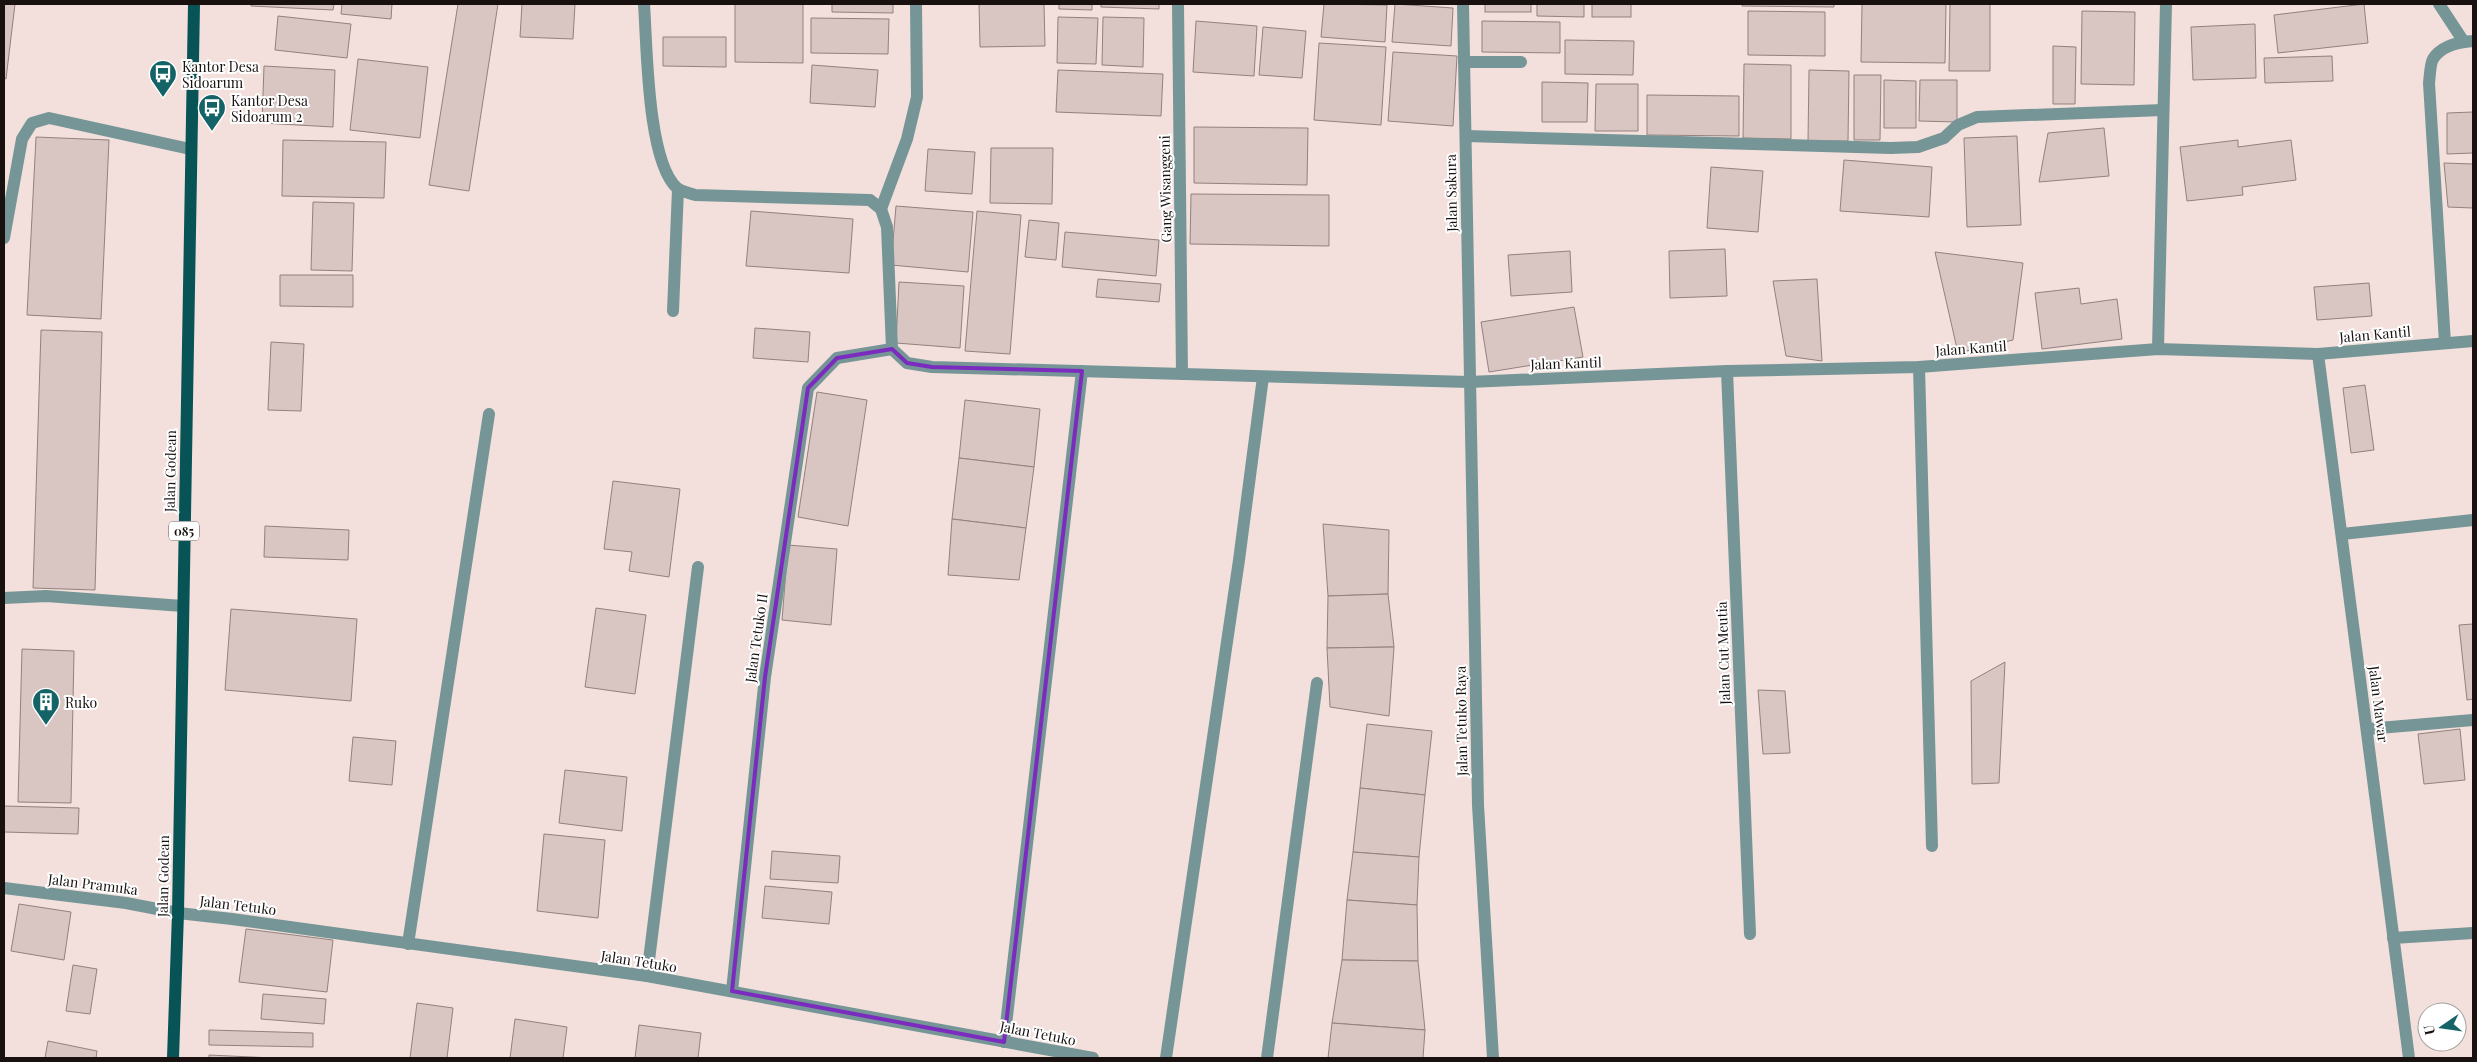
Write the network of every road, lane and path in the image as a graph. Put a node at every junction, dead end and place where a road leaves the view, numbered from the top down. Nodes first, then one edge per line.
1 (194, 4) edge
2 (644, 4) edge
3 (916, 4) edge
4 (1178, 4) edge
5 (1463, 4) edge
6 (2166, 4) edge
7 (2439, 4) edge
8 (2469, 41) edge
9 (1464, 62) junction
10 (1521, 62) dead end
11 (2163, 110) junction
12 (1466, 136) junction
13 (190, 149) junction
14 (678, 189) junction
15 (881, 209) junction
16 (4, 238) edge
17 (673, 310) dead end
18 (2473, 341) edge
19 (2445, 343) junction
20 (892, 349) junction
21 (2158, 349) junction
22 (2318, 354) junction
23 (1919, 367) junction
24 (1082, 371) junction
25 (1727, 371) junction
26 (1182, 374) junction
27 (1263, 377) junction
28 (1469, 382) junction
29 (489, 414) dead end
30 (2473, 520) edge
31 (2342, 534) junction
32 (698, 567) dead end
33 (4, 598) edge
34 (183, 606) junction
35 (1317, 683) dead end
36 (2473, 720) edge
37 (2367, 729) junction
38 (1932, 846) dead end
39 (4, 888) edge
40 (178, 913) junction
41 (2473, 933) edge
42 (1750, 934) dead end
43 (2393, 938) junction
44 (408, 944) junction
45 (647, 976) junction
46 (732, 991) junction
47 (1004, 1042) junction
48 (173, 1058) edge
49 (1093, 1058) edge
50 (1166, 1058) edge
51 (1267, 1058) edge
52 (1493, 1058) edge
53 (2409, 1058) edge

1 - 13 main road, Jalan Godean / 085
2 - 14 street
3 - 15 street
4 - 26 street, Gang Wisanggeni
5 - 9 street, Jalan Sakura
6 - 11 street
7 - 8 street
8 - 19 street
9 - 10 street
9 - 12 street, Jalan Sakura
11 - 12 street
11 - 21 street
12 - 28 street, Jalan Sakura
13 - 16 street
13 - 34 main road, Jalan Godean / 085
14 - 15 street
14 - 17 street
15 - 20 street
18 - 19 street, Jalan Kantil
19 - 22 street, Jalan Kantil
20 - 24 street, Jalan Kantil
20 - 46 street, Jalan Tetuko II
21 - 22 street, Jalan Kantil
21 - 23 street, Jalan Kantil
22 - 31 street, Jalan Mawar
23 - 25 street, Jalan Kantil
23 - 38 street
24 - 26 street, Jalan Kantil
24 - 47 street
25 - 28 street, Jalan Kantil
25 - 42 street, Jalan Cut Meutia
26 - 27 street, Jalan Kantil
27 - 28 street, Jalan Kantil
27 - 50 street
28 - 52 street, Jalan Tetuko Raya
29 - 44 street
30 - 31 street
31 - 37 street, Jalan Mawar
32 - 45 street
33 - 34 street
34 - 40 main road, Jalan Godean / 085
35 - 51 street
36 - 37 street
37 - 43 street, Jalan Mawar
39 - 40 street, Jalan Pramuka
40 - 44 street, Jalan Tetuko
40 - 48 main road, Jalan Godean / 085
41 - 43 street
43 - 53 street, Jalan Mawar
44 - 45 street, Jalan Tetuko
45 - 46 street, Jalan Tetuko
46 - 47 street, Jalan Tetuko
47 - 49 street, Jalan Tetuko

